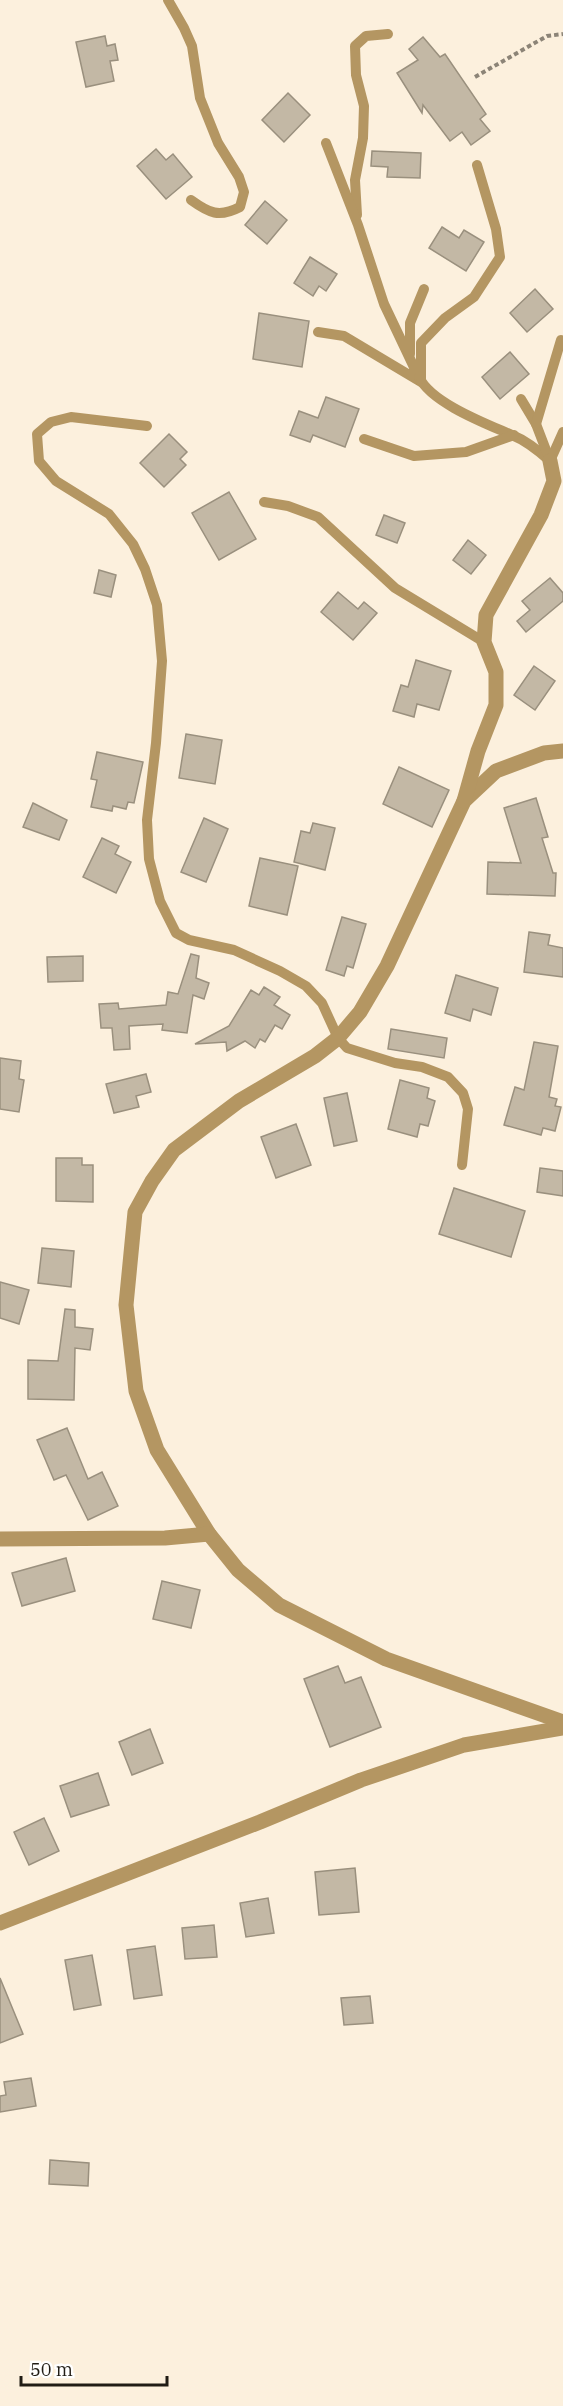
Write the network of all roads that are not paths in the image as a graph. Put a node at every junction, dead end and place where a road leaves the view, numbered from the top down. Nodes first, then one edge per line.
1 (168, 0) edge
2 (388, 34) dead end
3 (326, 143) dead end
4 (477, 165) dead end
5 (191, 200) dead end
6 (358, 225) junction
7 (424, 289) dead end
8 (318, 332) dead end
9 (561, 340) dead end
10 (422, 382) junction
11 (521, 399) dead end
12 (536, 424) junction
13 (147, 426) dead end
14 (563, 432) edge
15 (514, 435) junction
16 (364, 439) dead end
17 (550, 461) junction
18 (264, 502) dead end
19 (484, 642) junction
20 (563, 751) edge
21 (464, 801) junction
22 (338, 1038) junction
23 (462, 1165) dead end
24 (209, 1534) junction
25 (0, 1539) edge
26 (563, 1722) edge
27 (563, 1728) edge
28 (0, 1923) edge

1 - 5 lane
2 - 6 lane
3 - 6 lane
4 - 10 lane
6 - 10 lane
7 - 10 lane
8 - 10 lane
9 - 12 lane
10 - 15 lane
11 - 12 lane
12 - 17 lane
13 - 22 lane
14 - 17 lane
15 - 16 lane
15 - 17 lane
17 - 19 street
18 - 19 lane
19 - 21 street
20 - 21 street
21 - 22 street
22 - 23 lane
22 - 24 street
24 - 25 street
24 - 26 street
27 - 28 street

